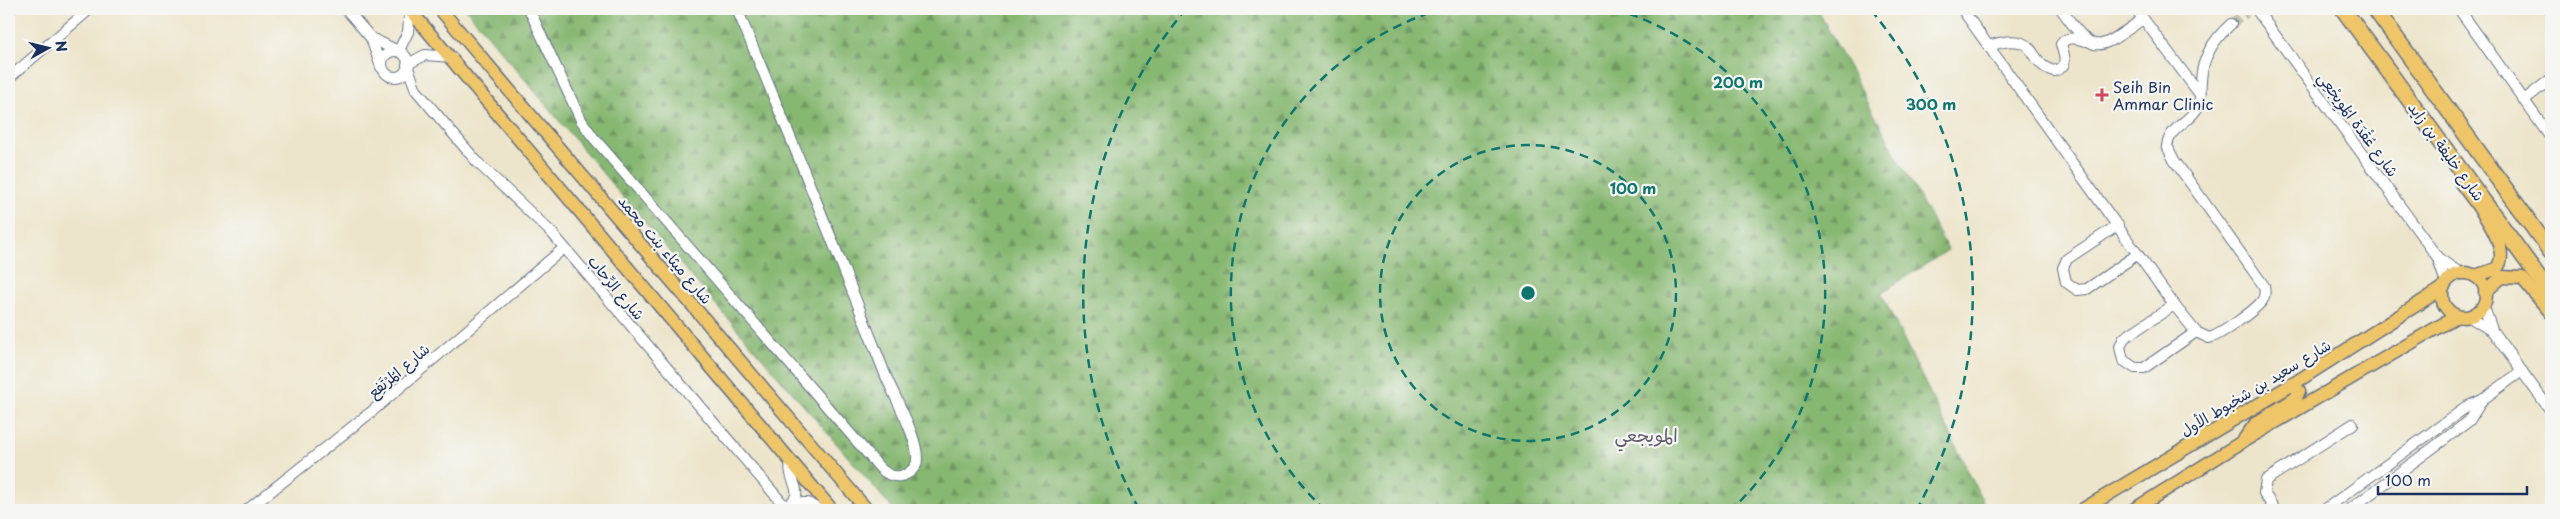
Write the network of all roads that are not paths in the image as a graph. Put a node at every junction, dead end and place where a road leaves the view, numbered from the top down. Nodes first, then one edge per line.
1 (90, 9) edge
2 (346, 9) edge
3 (410, 9) edge
4 (440, 9) edge
5 (529, 9) edge
6 (737, 9) edge
7 (1962, 9) edge
8 (2060, 9) edge
9 (2136, 9) edge
10 (2256, 9) edge
11 (2343, 9) edge
12 (2375, 9) edge
13 (2459, 9) edge
14 (2144, 19) junction
15 (2231, 24) tunnel mouth
16 (371, 38) junction
17 (2086, 41) junction
18 (1989, 46) junction
19 (397, 50) junction
20 (452, 57) junction
21 (408, 65) junction
22 (381, 67) junction
23 (9, 78) edge
24 (391, 78) junction
25 (2551, 79) edge
26 (416, 90) junction
27 (2201, 96) junction
28 (2524, 100) junction
29 (2551, 138) edge
30 (2446, 149) junction
31 (2118, 225) junction
32 (564, 248) junction
33 (2551, 252) edge
34 (2138, 254) junction
35 (2438, 258) junction
36 (2460, 273) junction
37 (2475, 276) junction
38 (2444, 286) junction
39 (2485, 292) junction
40 (2551, 294) edge
41 (2174, 305) junction
42 (2483, 305) junction
43 (2551, 313) edge
44 (2463, 316) junction
45 (2196, 332) junction
46 (2493, 332) junction
47 (2522, 371) junction
48 (2293, 384) junction
49 (2482, 400) junction
50 (2551, 411) edge
51 (2353, 424) dead end
52 (2245, 440) junction
53 (791, 461) junction
54 (259, 506) edge
55 (787, 508) edge
56 (247, 510) edge
57 (819, 510) edge
58 (832, 510) edge
59 (868, 510) edge
60 (2082, 510) edge
61 (2133, 510) edge
62 (2276, 510) edge
63 (2324, 510) edge
64 (2349, 510) edge

1 - 23 street
2 - 16 street
3 - 19 street
3 - 20 main road
4 - 59 main road, شارع ميثاء بنت محمد
5 - 6 street
7 - 18 street
8 - 17 street
9 - 14 street
10 - 35 street, شارع عُقْدَة المُوِيجْعِي
11 - 30 highway, شارع خليفة بن زايد
12 - 33 highway, شارع خليفة بن زايد
13 - 28 street
14 - 17 street
14 - 27 street
15 - 27 street
16 - 19 street
16 - 22 street
17 - 18 street
18 - 31 street
19 - 21 street
19 - 22 street
20 - 21 street
20 - 53 main road
21 - 24 street
21 - 26 street, شارع الرِّحاب
22 - 24 street
24 - 26 street, شارع الرِّحاب
25 - 28 street
26 - 32 street, شارع الرِّحاب
27 - 45 street
28 - 29 street
30 - 37 main road
30 - 40 highway, شارع خليفة بن زايد
31 - 34 street
31 - 34 street
32 - 54 street, شارع المُرْتَفِع
32 - 55 street, شارع الرِّحاب
34 - 41 street
35 - 36 street, شارع عُقْدَة المُوِيجْعِي
35 - 38 street, شارع عُقْدَة المُوِيجْعِي
36 - 37 main road
36 - 38 main road
37 - 39 main road
38 - 44 main road
38 - 48 main road, شارع سعيد بن شخبوط الأول
39 - 42 main road
39 - 43 main road
41 - 45 street
41 - 45 street
42 - 44 main road
42 - 46 street
44 - 46 street
44 - 52 main road
46 - 47 street
47 - 49 street
47 - 50 street
48 - 52 main road
48 - 60 main road, شارع سعيد بن شخبوط الأول
49 - 63 street
49 - 64 street
51 - 62 street
52 - 61 main road
53 - 55 street
53 - 58 main road
54 - 56 street, شارع المُرْتَفِع
55 - 57 street

